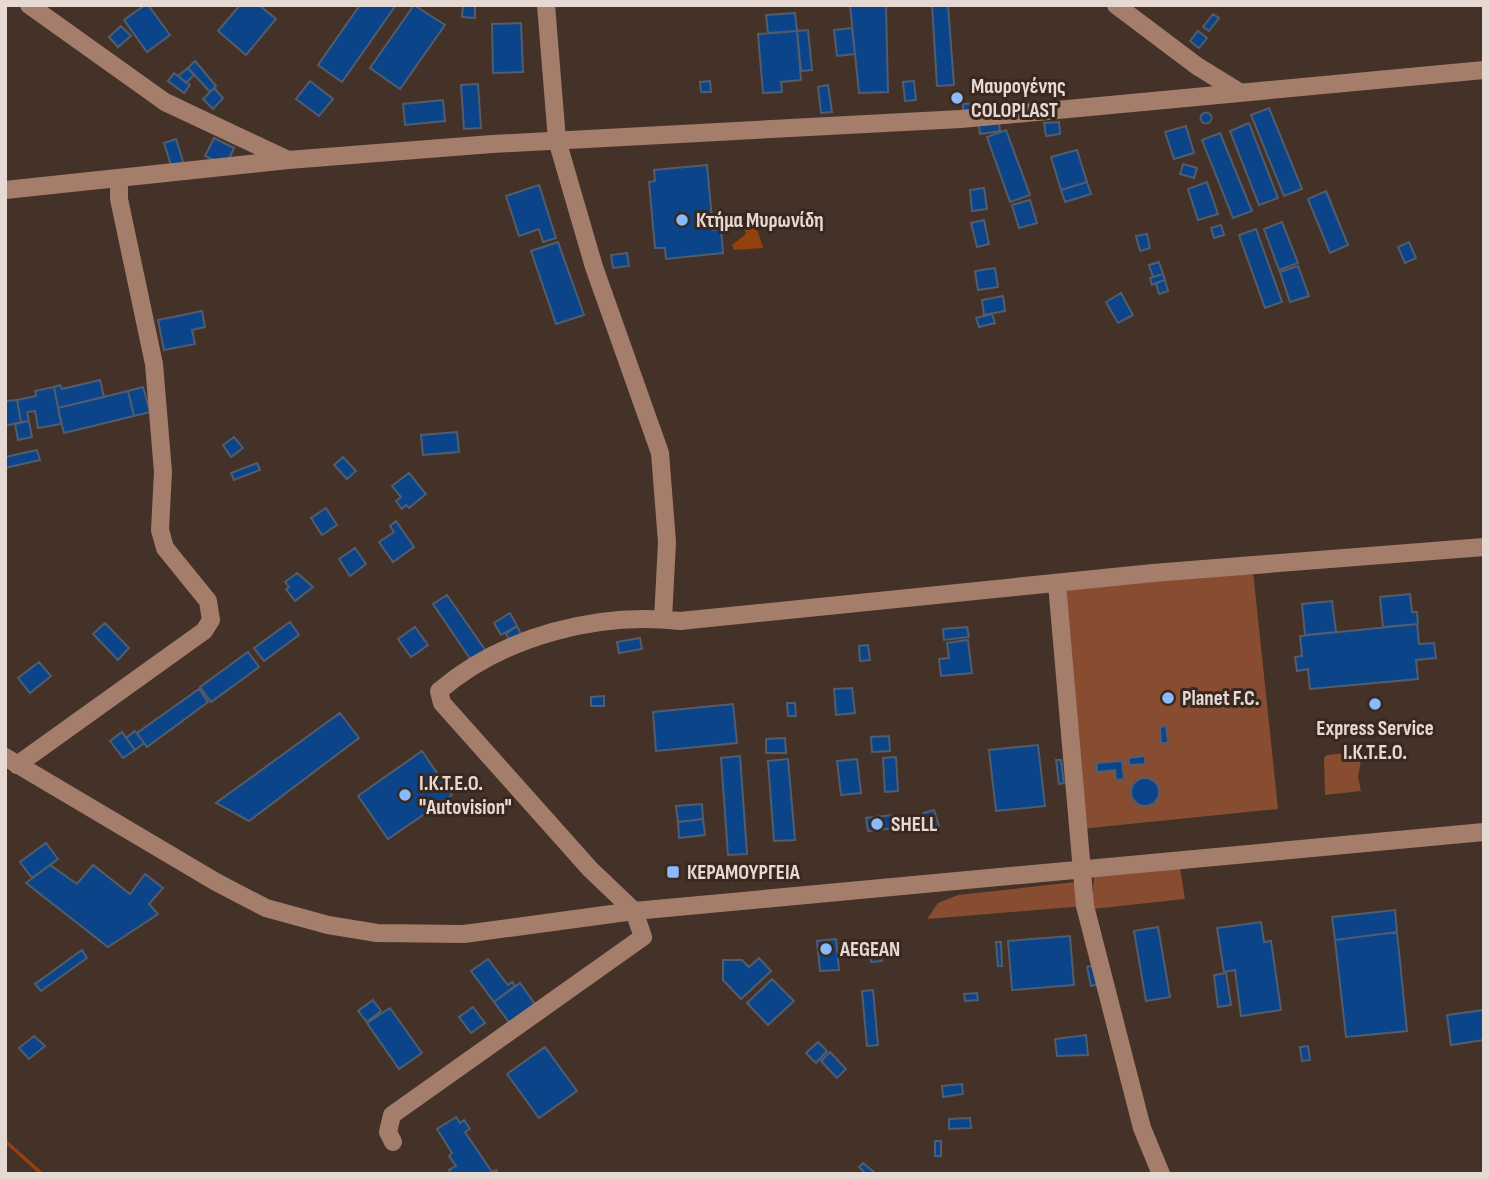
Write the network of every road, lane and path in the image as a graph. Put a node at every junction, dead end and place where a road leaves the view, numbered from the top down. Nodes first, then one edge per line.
1 (29, 5) edge
2 (546, 5) edge
3 (1116, 5) edge
4 (1484, 70) edge
5 (1239, 92) junction
6 (557, 140) junction
7 (288, 160) junction
8 (119, 178) junction
9 (5, 190) edge
10 (1484, 547) edge
11 (1057, 584) junction
12 (663, 619) junction
13 (11, 761) edge
14 (1484, 832) edge
15 (1081, 870) junction
16 (634, 911) junction
17 (393, 1142) dead end
18 (1161, 1174) edge

1 - 7 street
2 - 6 street
3 - 5 street
4 - 5 street
5 - 6 street
6 - 7 street
6 - 12 street
7 - 8 street
8 - 9 street
8 - 13 street
10 - 11 street
11 - 12 street
11 - 15 street
12 - 16 street
13 - 16 street
14 - 15 street
15 - 16 street
15 - 18 street
16 - 17 street

